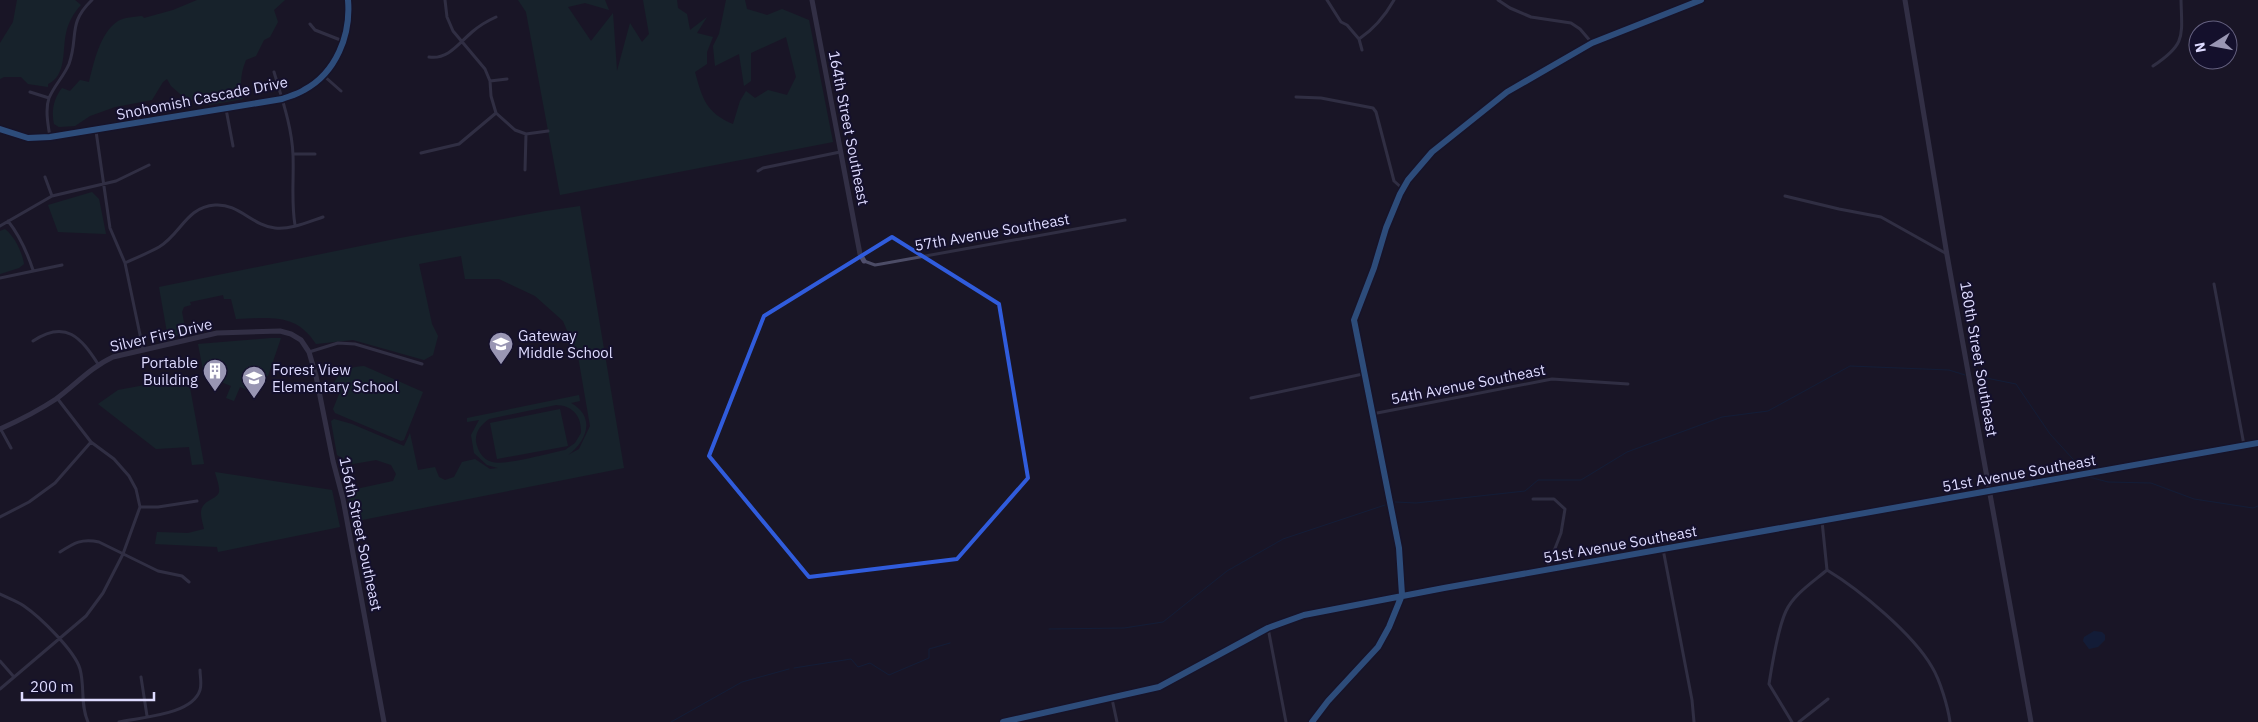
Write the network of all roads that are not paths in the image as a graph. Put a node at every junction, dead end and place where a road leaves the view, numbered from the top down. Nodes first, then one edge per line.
1 (92, 0) edge
2 (348, 0) edge
3 (445, 0) edge
4 (812, 0) edge
5 (1327, 0) edge
6 (1394, 0) edge
7 (1498, 0) edge
8 (1701, 0) edge
9 (1905, 0) edge
10 (2181, 0) edge
11 (496, 17) dead end
12 (310, 24) dead end
13 (1359, 39) junction
14 (344, 42) junction
15 (462, 43) junction
16 (1592, 43) junction
17 (1362, 50) dead end
18 (429, 57) dead end
19 (2153, 66) dead end
20 (274, 72) dead end
21 (324, 76) junction
22 (507, 79) dead end
23 (490, 81) junction
24 (341, 91) dead end
25 (30, 92) dead end
26 (1296, 97) dead end
27 (50, 98) junction
28 (282, 99) junction
29 (226, 109) junction
30 (496, 114) junction
31 (96, 131) junction
32 (548, 131) dead end
33 (1, 132) edge
34 (526, 134) junction
35 (50, 137) junction
36 (233, 146) dead end
37 (840, 152) junction
38 (293, 154) junction
39 (315, 154) dead end
40 (421, 154) dead end
41 (149, 165) dead end
42 (525, 170) dead end
43 (758, 171) dead end
44 (45, 178) dead end
45 (103, 185) junction
46 (1403, 189) junction
47 (52, 196) junction
48 (1785, 196) dead end
49 (323, 217) dead end
50 (1125, 220) dead end
51 (8, 221) junction
52 (295, 225) junction
53 (0, 226) edge
54 (1947, 255) junction
55 (864, 261) joint
56 (124, 263) junction
57 (62, 265) dead end
58 (34, 270) junction
59 (0, 278) edge
60 (2214, 284) dead end
61 (33, 341) dead end
62 (143, 349) junction
63 (309, 352) junction
64 (98, 364) junction
65 (422, 364) dead end
66 (1363, 374) junction
67 (1628, 384) dead end
68 (57, 398) junction
69 (1251, 398) dead end
70 (1371, 414) junction
71 (0, 428) edge
72 (91, 442) junction
73 (2258, 443) edge
74 (2244, 446) junction
75 (11, 448) dead end
76 (1989, 491) junction
77 (1533, 499) dead end
78 (197, 501) dead end
79 (140, 507) junction
80 (0, 517) edge
81 (1822, 521) junction
82 (1663, 549) junction
83 (60, 552) dead end
84 (123, 554) junction
85 (1547, 570) junction
86 (1828, 570) junction
87 (189, 582) dead end
88 (0, 594) edge
89 (1402, 595) junction
90 (1268, 628) junction
91 (59, 640) junction
92 (0, 660) edge
93 (200, 670) dead end
94 (14, 677) junction
95 (141, 677) dead end
96 (0, 689) edge
97 (1112, 699) junction
98 (1828, 699) dead end
99 (147, 716) junction
100 (88, 722) edge
101 (119, 722) edge
102 (384, 722) edge
103 (1003, 722) edge
104 (1117, 722) edge
105 (1286, 722) edge
106 (1312, 722) edge
107 (1694, 722) edge
108 (1792, 722) edge
109 (1799, 722) edge
110 (1950, 722) edge
111 (2031, 722) edge

1 - 27 street
2 - 14 street, Snohomish Cascade Drive
3 - 15 street
4 - 37 street, 164th Street Southeast
5 - 13 street
6 - 13 street
7 - 16 street
8 - 16 street
9 - 54 street, 180th Street Southeast
10 - 19 street
11 - 15 street
12 - 14 street
13 - 17 street
14 - 21 street, Snohomish Cascade Drive
15 - 18 street
15 - 23 street
16 - 46 street
20 - 28 street
21 - 24 street
21 - 28 street, Snohomish Cascade Drive
22 - 23 street
23 - 30 street
25 - 27 street
26 - 46 street
27 - 35 street
28 - 29 street, Snohomish Cascade Drive
28 - 38 street
29 - 31 street, Snohomish Cascade Drive
29 - 36 street
30 - 34 street
30 - 40 street
31 - 35 street, Snohomish Cascade Drive
31 - 45 street
32 - 34 street
33 - 35 street, Snohomish Cascade Drive
34 - 42 street
37 - 43 street
37 - 55 street, 164th Street Southeast
38 - 39 street
38 - 52 street
41 - 45 street
44 - 47 street
45 - 47 street
45 - 56 street
46 - 66 street
47 - 51 street
48 - 54 street
49 - 52 street
50 - 55 street, 57th Avenue Southeast
51 - 53 street
51 - 58 street
52 - 56 street
54 - 76 street, 180th Street Southeast
56 - 62 street
57 - 58 street
58 - 59 street
60 - 74 street
61 - 64 street
62 - 63 street, Silver Firs Drive
62 - 64 street, Silver Firs Drive
63 - 65 street
63 - 102 street, 156th Street Southeast
64 - 68 street, Silver Firs Drive
66 - 69 street
66 - 70 street
67 - 70 street, 54th Avenue Southeast
68 - 71 street, Silver Firs Drive
68 - 72 street
70 - 89 street
71 - 75 street
72 - 79 street
72 - 80 street
73 - 74 street, 51st Avenue Southeast
74 - 76 street, 51st Avenue Southeast
76 - 81 street, 51st Avenue Southeast
76 - 111 street, 180th Street Southeast
77 - 85 street
78 - 79 street
79 - 84 street
81 - 82 street, 51st Avenue Southeast
81 - 86 street
82 - 85 street, 51st Avenue Southeast
82 - 107 street
83 - 84 street
84 - 87 street
84 - 91 street
85 - 89 street, 51st Avenue Southeast
86 - 108 street
86 - 110 street
88 - 91 street
89 - 90 street, 51st Avenue Southeast
89 - 106 street
90 - 97 street, 51st Avenue Southeast
90 - 105 street
91 - 94 street
91 - 100 street
92 - 94 street
93 - 99 street
94 - 96 street
95 - 99 street
97 - 103 street, 51st Avenue Southeast
97 - 104 street
98 - 109 street
99 - 101 street

